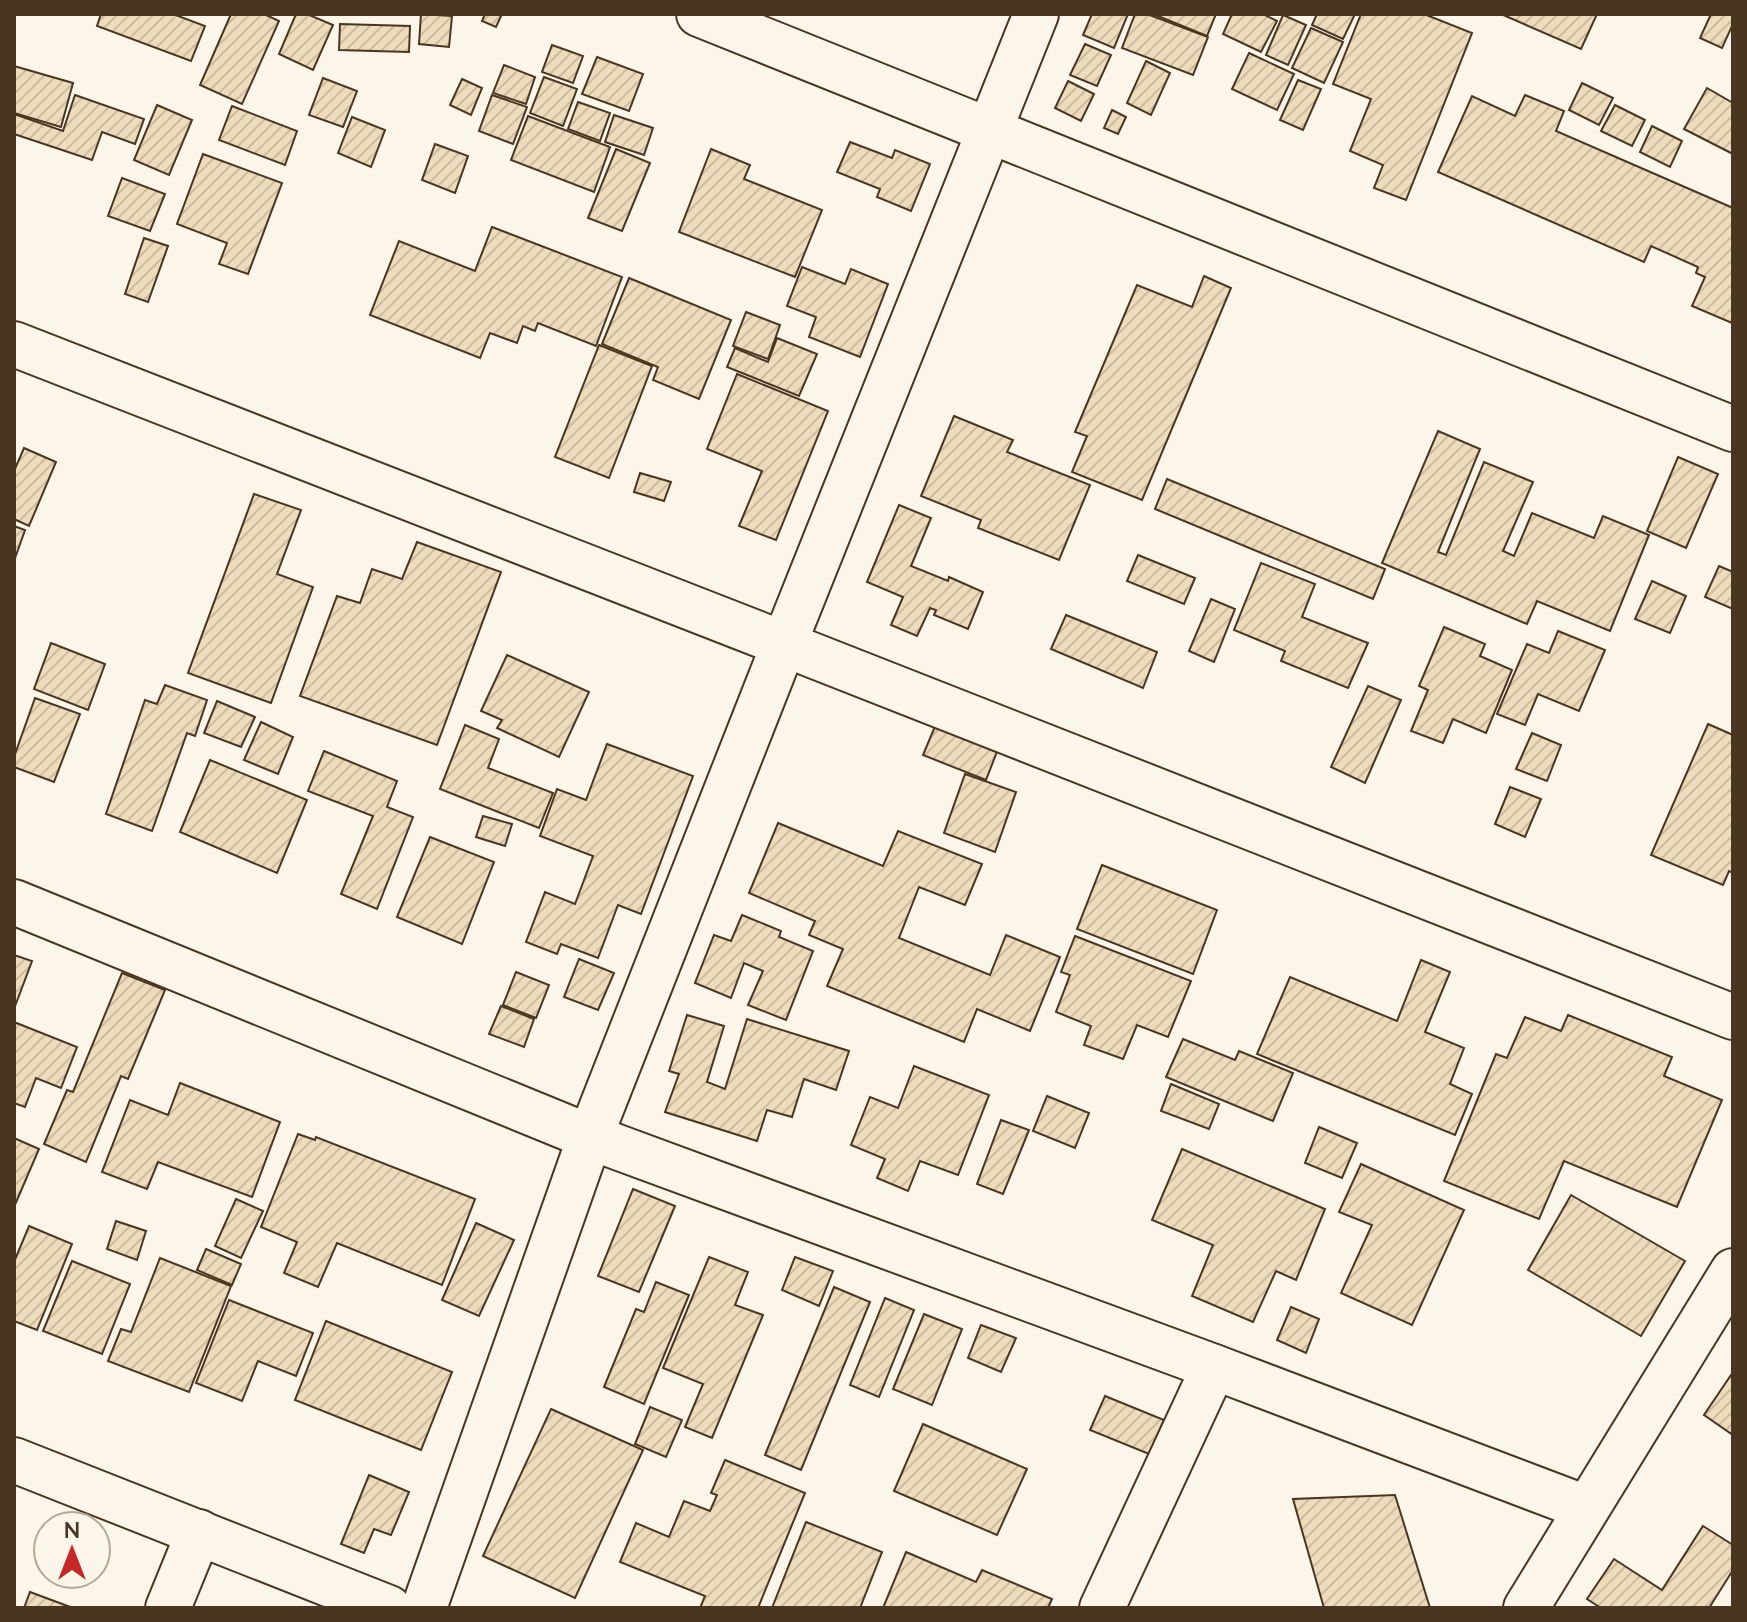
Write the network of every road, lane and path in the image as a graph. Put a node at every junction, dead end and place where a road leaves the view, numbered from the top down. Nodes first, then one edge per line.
1 (699, 14) edge
2 (1036, 14) edge
3 (989, 130) junction
4 (14, 344) edge
5 (1733, 429) edge
6 (784, 644) junction
7 (14, 902) edge
8 (1733, 1017) edge
9 (590, 1137) junction
10 (1733, 1271) edge
11 (1214, 1367) junction
12 (14, 1460) edge
13 (1586, 1508) junction
14 (199, 1532) junction
15 (168, 1608) edge
16 (389, 1608) edge
17 (424, 1608) edge
18 (1102, 1608) edge
19 (1526, 1608) edge

1 - 3 street
2 - 3 street
3 - 5 street
3 - 6 street
4 - 6 street
6 - 8 street
6 - 9 street
7 - 9 street
9 - 11 street
9 - 17 street
10 - 13 street
11 - 13 street
11 - 18 street
12 - 14 street
13 - 19 street
14 - 15 street
14 - 16 street

